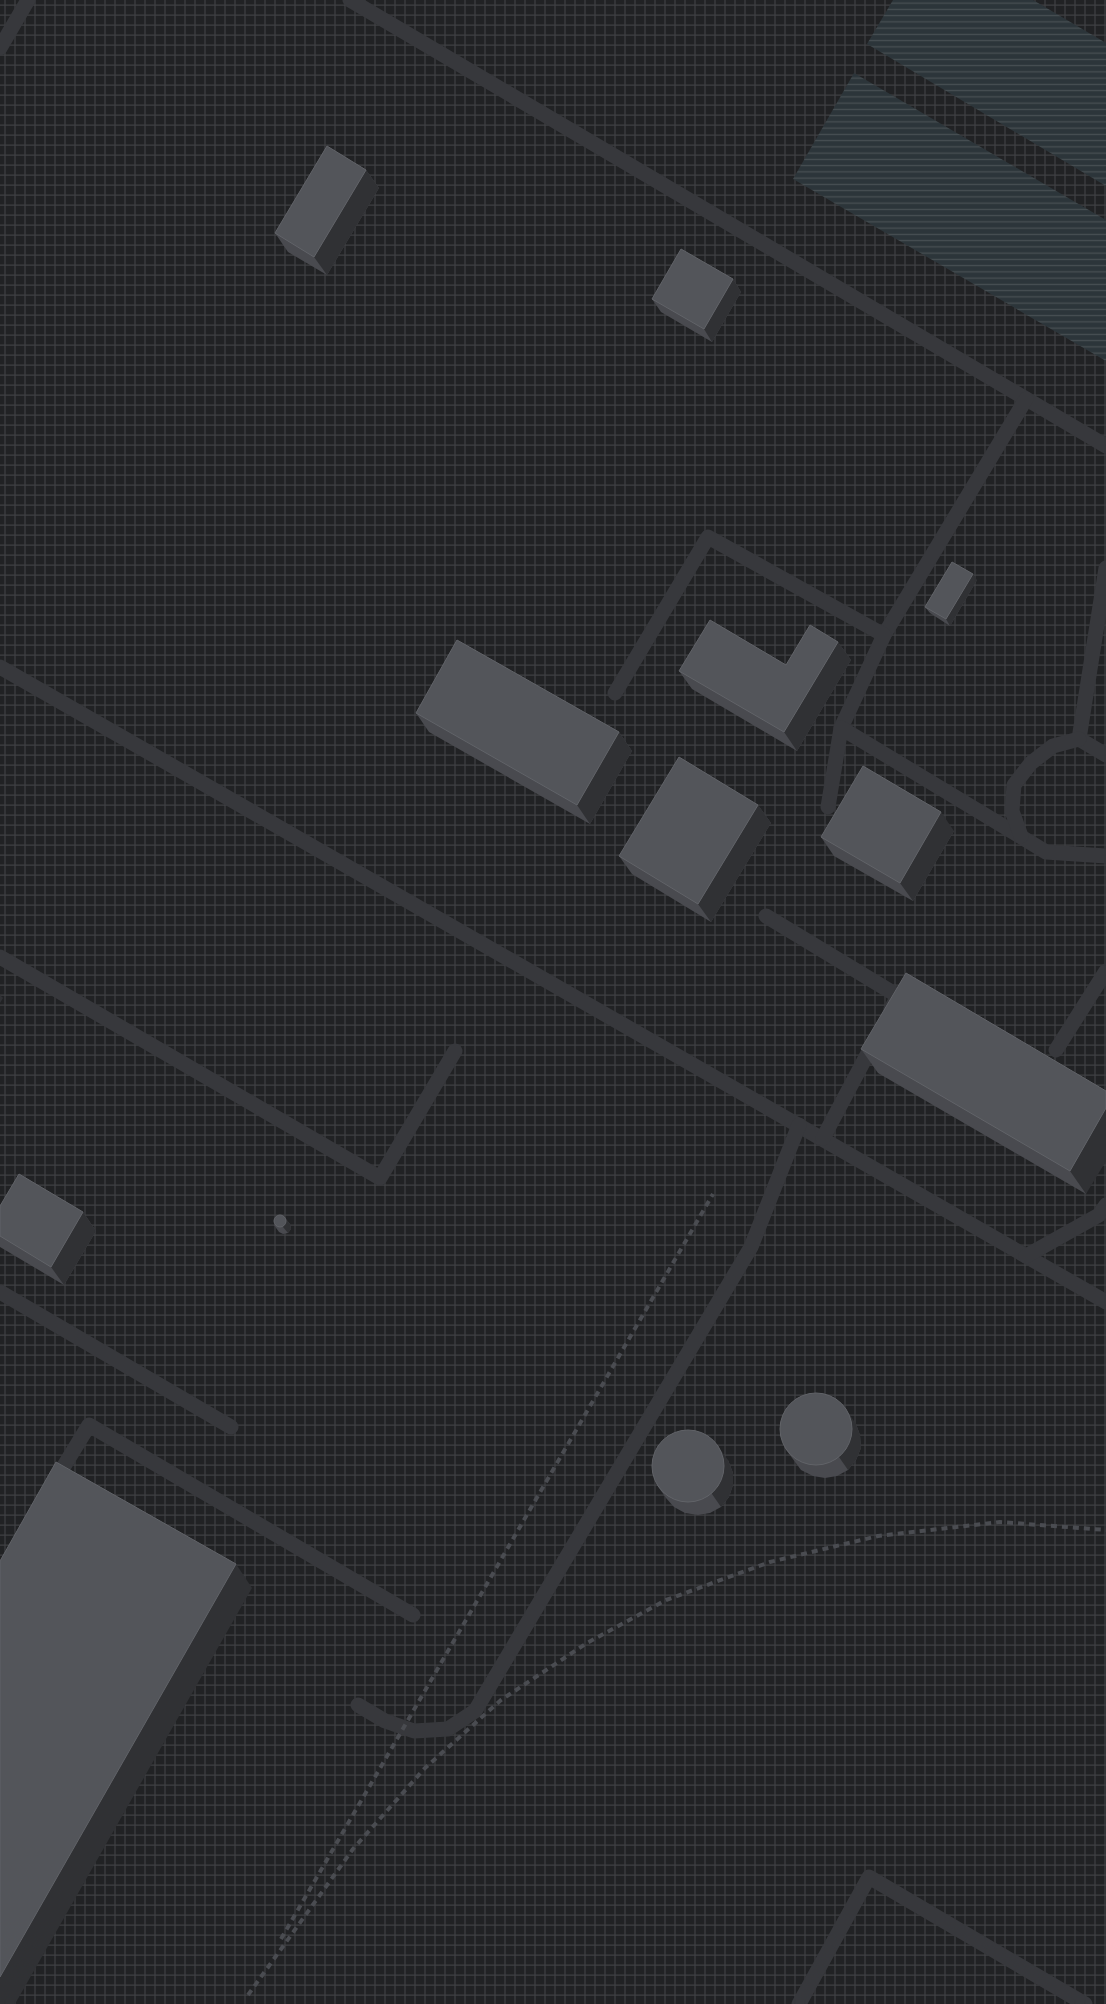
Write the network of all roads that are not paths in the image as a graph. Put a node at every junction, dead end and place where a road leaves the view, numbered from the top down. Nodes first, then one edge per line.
1 (28, 0) edge
2 (350, 0) edge
3 (0, 48) edge
4 (1026, 398) junction
5 (1106, 446) edge
6 (1106, 568) edge
7 (884, 635) junction
8 (0, 667) edge
9 (615, 693) dead end
10 (840, 728) junction
11 (1079, 738) junction
12 (1106, 755) edge
13 (828, 807) dead end
14 (1021, 836) junction
15 (1106, 856) edge
16 (766, 916) dead end
17 (0, 957) edge
18 (1106, 971) edge
19 (1056, 1050) dead end
20 (456, 1051) dead end
21 (799, 1125) junction
22 (823, 1138) junction
23 (1106, 1205) edge
24 (1026, 1256) junction
25 (0, 1292) edge
26 (1106, 1302) edge
27 (230, 1427) dead end
28 (44, 1498) edge
29 (413, 1615) dead end
30 (358, 1705) dead end
31 (799, 2004) edge
32 (1085, 2004) edge

1 - 3 lane
2 - 4 lane
4 - 5 lane
4 - 7 lane
6 - 11 lane
7 - 9 lane
7 - 10 lane
8 - 21 lane
10 - 13 lane
10 - 14 lane
11 - 12 lane
11 - 14 lane
14 - 15 lane
16 - 22 lane
17 - 20 lane
18 - 19 lane
21 - 22 lane
21 - 30 lane
22 - 24 lane
23 - 24 lane
24 - 26 lane
25 - 27 lane
28 - 29 lane
31 - 32 lane

